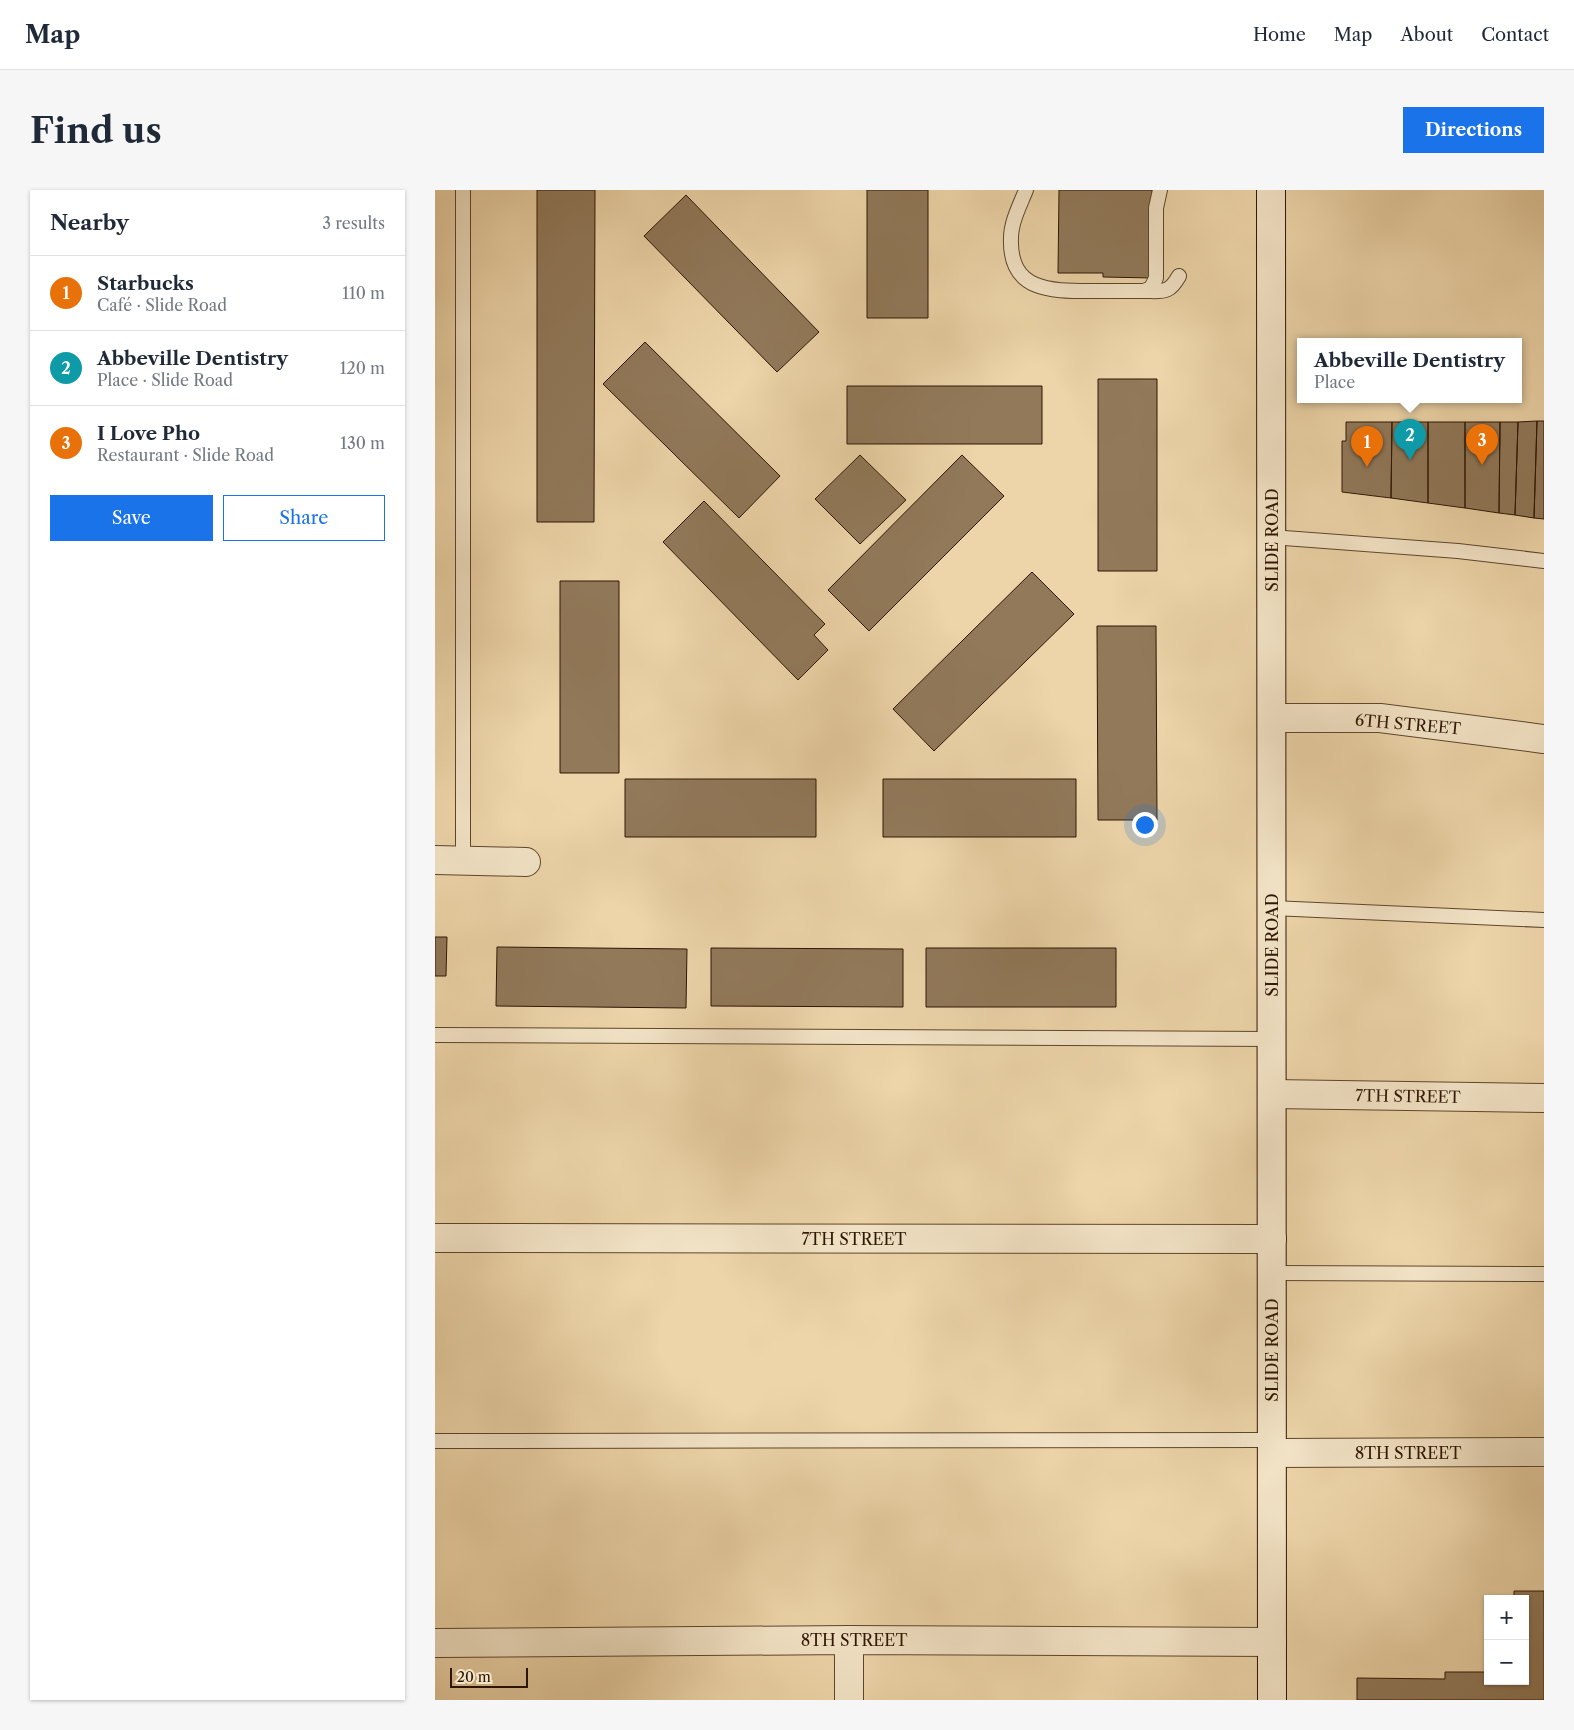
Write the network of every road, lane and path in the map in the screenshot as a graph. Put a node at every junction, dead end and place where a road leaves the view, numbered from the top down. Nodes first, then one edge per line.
1 (463, 190) edge
2 (1026, 190) edge
3 (1160, 190) edge
4 (1271, 190) edge
5 (1179, 276) dead end
6 (1144, 291) junction
7 (1271, 537) junction
8 (1544, 561) edge
9 (1272, 718) junction
10 (1544, 740) edge
11 (435, 860) edge
12 (463, 861) junction
13 (526, 862) dead end
14 (1272, 908) junction
15 (1544, 920) edge
16 (435, 1035) edge
17 (1272, 1038) junction
18 (1272, 1094) junction
19 (1544, 1098) edge
20 (435, 1238) edge
21 (1272, 1239) junction
22 (1272, 1273) junction
23 (1544, 1274) edge
24 (435, 1441) edge
25 (1272, 1447) junction
26 (1544, 1452) edge
27 (849, 1640) junction
28 (1272, 1642) junction
29 (435, 1643) edge
30 (849, 1700) edge
31 (1272, 1700) edge

1 - 12 lane
2 - 6 lane
3 - 6 lane
4 - 7 street, SLIDE ROAD
5 - 6 lane
7 - 8 lane
7 - 9 street, SLIDE ROAD
9 - 10 street, 6TH STREET
9 - 14 street, SLIDE ROAD
11 - 12 street
12 - 13 street
14 - 15 lane
14 - 17 street, SLIDE ROAD
16 - 17 lane
17 - 18 street, SLIDE ROAD
18 - 19 street, 7TH STREET
18 - 21 street, SLIDE ROAD
20 - 21 street, 7TH STREET
21 - 22 street, SLIDE ROAD
22 - 23 lane
22 - 25 street, SLIDE ROAD
24 - 25 lane
25 - 26 street, 8TH STREET
25 - 28 street, SLIDE ROAD
27 - 28 street, 8TH STREET
27 - 29 street, 8TH STREET
27 - 30 street
28 - 31 street, SLIDE ROAD

